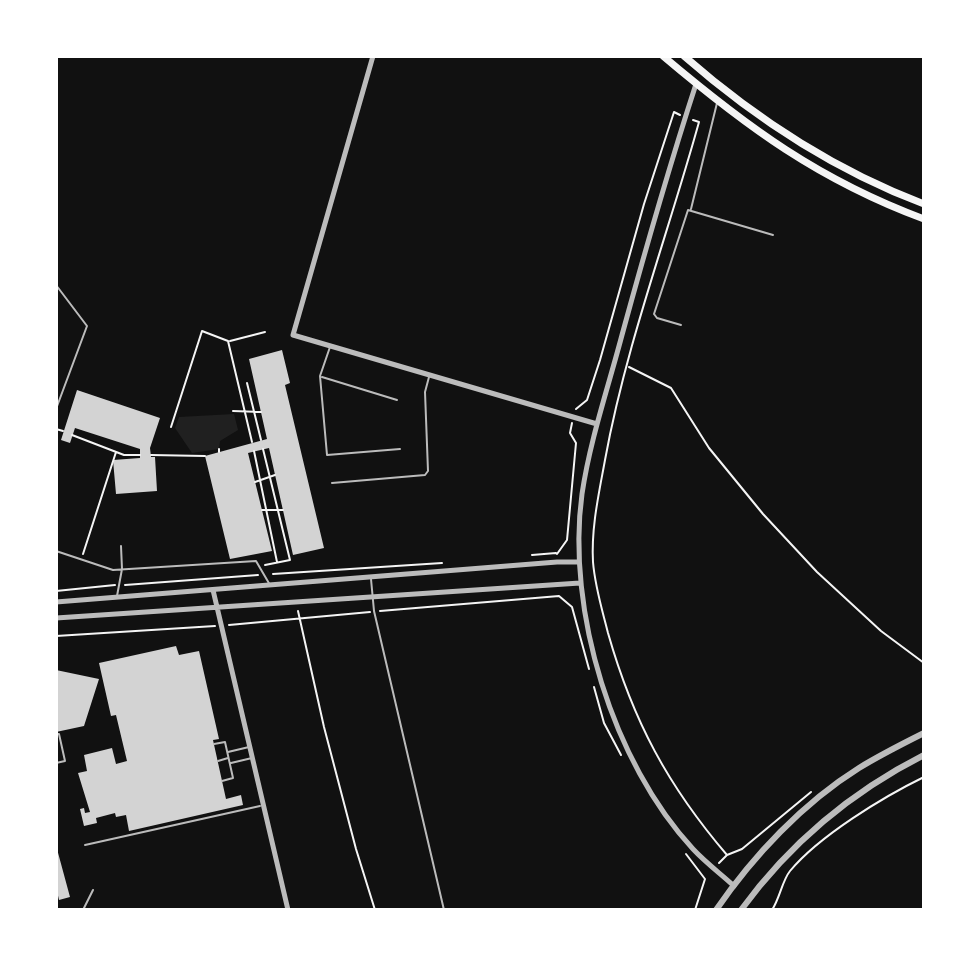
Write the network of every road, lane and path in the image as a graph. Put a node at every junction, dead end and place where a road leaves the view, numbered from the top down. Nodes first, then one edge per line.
1 (373, 56) edge
2 (663, 56) edge
3 (684, 56) edge
4 (696, 84) junction
5 (717, 102) junction
6 (685, 117) junction
7 (924, 204) edge
8 (691, 209) junction
9 (924, 219) edge
10 (773, 235) dead end
11 (56, 285) edge
12 (681, 325) dead end
13 (265, 332) dead end
14 (228, 341) junction
15 (330, 346) junction
16 (627, 366) junction
17 (320, 376) junction
18 (429, 376) junction
19 (247, 383) dead end
20 (397, 400) dead end
21 (56, 409) edge
22 (233, 411) dead end
23 (246, 412) junction
24 (254, 412) junction
25 (261, 412) dead end
26 (573, 418) junction
27 (597, 424) junction
28 (171, 427) dead end
29 (56, 429) edge
30 (63, 431) dead end
31 (72, 435) dead end
32 (261, 440) dead end
33 (252, 442) dead end
34 (263, 449) dead end
35 (400, 449) dead end
36 (254, 451) dead end
37 (116, 452) junction
38 (140, 455) dead end
39 (151, 455) dead end
40 (205, 456) dead end
41 (275, 475) dead end
42 (270, 477) junction
43 (260, 480) junction
44 (255, 482) dead end
45 (332, 483) dead end
46 (264, 510) junction
47 (278, 510) junction
48 (283, 510) dead end
49 (121, 546) dead end
50 (56, 551) edge
51 (525, 556) dead end
52 (82, 559) junction
53 (451, 562) dead end
54 (579, 562) junction
55 (277, 563) junction
56 (260, 566) junction
57 (122, 569) junction
58 (265, 575) junction
59 (370, 578) junction
60 (580, 583) junction
61 (119, 585) junction
62 (271, 586) junction
63 (213, 590) junction
64 (56, 591) edge
65 (116, 597) junction
66 (373, 597) junction
67 (56, 602) edge
68 (297, 602) junction
69 (240, 606) junction
70 (216, 607) junction
71 (201, 608) junction
72 (374, 611) junction
73 (299, 617) junction
74 (56, 618) edge
75 (242, 623) junction
76 (220, 626) junction
77 (204, 627) junction
78 (56, 636) edge
79 (924, 663) edge
80 (56, 734) edge
81 (922, 734) edge
82 (924, 743) edge
83 (214, 744) dead end
84 (249, 747) junction
85 (227, 753) junction
86 (924, 755) edge
87 (229, 758) junction
88 (252, 758) junction
89 (218, 761) dead end
90 (56, 763) edge
91 (230, 763) junction
92 (626, 763) dead end
93 (924, 777) edge
94 (222, 781) dead end
95 (263, 806) junction
96 (774, 839) junction
97 (85, 845) dead end
98 (788, 853) junction
99 (686, 854) dead end
100 (727, 855) dead end
101 (734, 886) junction
102 (93, 890) dead end
103 (750, 898) junction
104 (83, 910) edge
105 (288, 910) edge
106 (375, 910) edge
107 (444, 910) edge
108 (695, 910) edge
109 (716, 910) edge
110 (741, 910) edge
111 (772, 910) edge

1 - 15 street
2 - 4 main road
3 - 7 main road
4 - 5 main road
4 - 6 street
5 - 8 lane
5 - 9 main road
6 - 16 path
6 - 26 path
6 - 27 street
8 - 10 lane
8 - 12 lane
11 - 21 lane
13 - 14 path
14 - 23 path
14 - 28 path
15 - 17 lane
15 - 18 street
16 - 79 path
16 - 100 path
17 - 20 lane
17 - 35 lane
18 - 26 street
18 - 45 lane
19 - 24 path
22 - 23 path
23 - 24 path
23 - 33 path
24 - 25 path
24 - 32 path
26 - 27 street
26 - 51 path
27 - 54 street
29 - 30 path
31 - 37 path
34 - 42 path
36 - 43 path
37 - 38 path
37 - 52 path
39 - 40 path
41 - 42 path
42 - 43 path
42 - 47 path
43 - 44 path
43 - 46 path
46 - 47 path
46 - 55 path
47 - 48 path
47 - 55 path
49 - 57 lane
50 - 52 lane
52 - 57 lane
53 - 58 path
54 - 59 street
54 - 60 street
55 - 56 path
56 - 57 lane
56 - 58 lane
57 - 61 lane
58 - 61 path
58 - 62 lane
59 - 62 street
59 - 66 lane
60 - 66 street
60 - 101 street
61 - 64 path
61 - 65 lane
62 - 63 street
63 - 65 street
63 - 70 street
65 - 67 street
66 - 68 street
66 - 72 lane
68 - 69 street
68 - 73 path
69 - 70 street
69 - 75 path
70 - 71 street
70 - 76 street
71 - 74 street
71 - 77 path
72 - 73 path
72 - 92 path
72 - 107 lane
73 - 75 path
73 - 106 path
75 - 76 path
76 - 77 path
76 - 84 street
77 - 78 path
80 - 90 lane
81 - 82 street
81 - 96 street
83 - 85 lane
84 - 85 lane
84 - 88 street
85 - 87 lane
86 - 98 street
87 - 89 lane
87 - 91 lane
88 - 91 lane
88 - 95 street
91 - 94 lane
93 - 111 path
95 - 97 lane
95 - 105 street
96 - 98 street
96 - 101 street
98 - 103 street
99 - 108 path
101 - 103 street
101 - 109 street
102 - 104 lane
103 - 110 street

